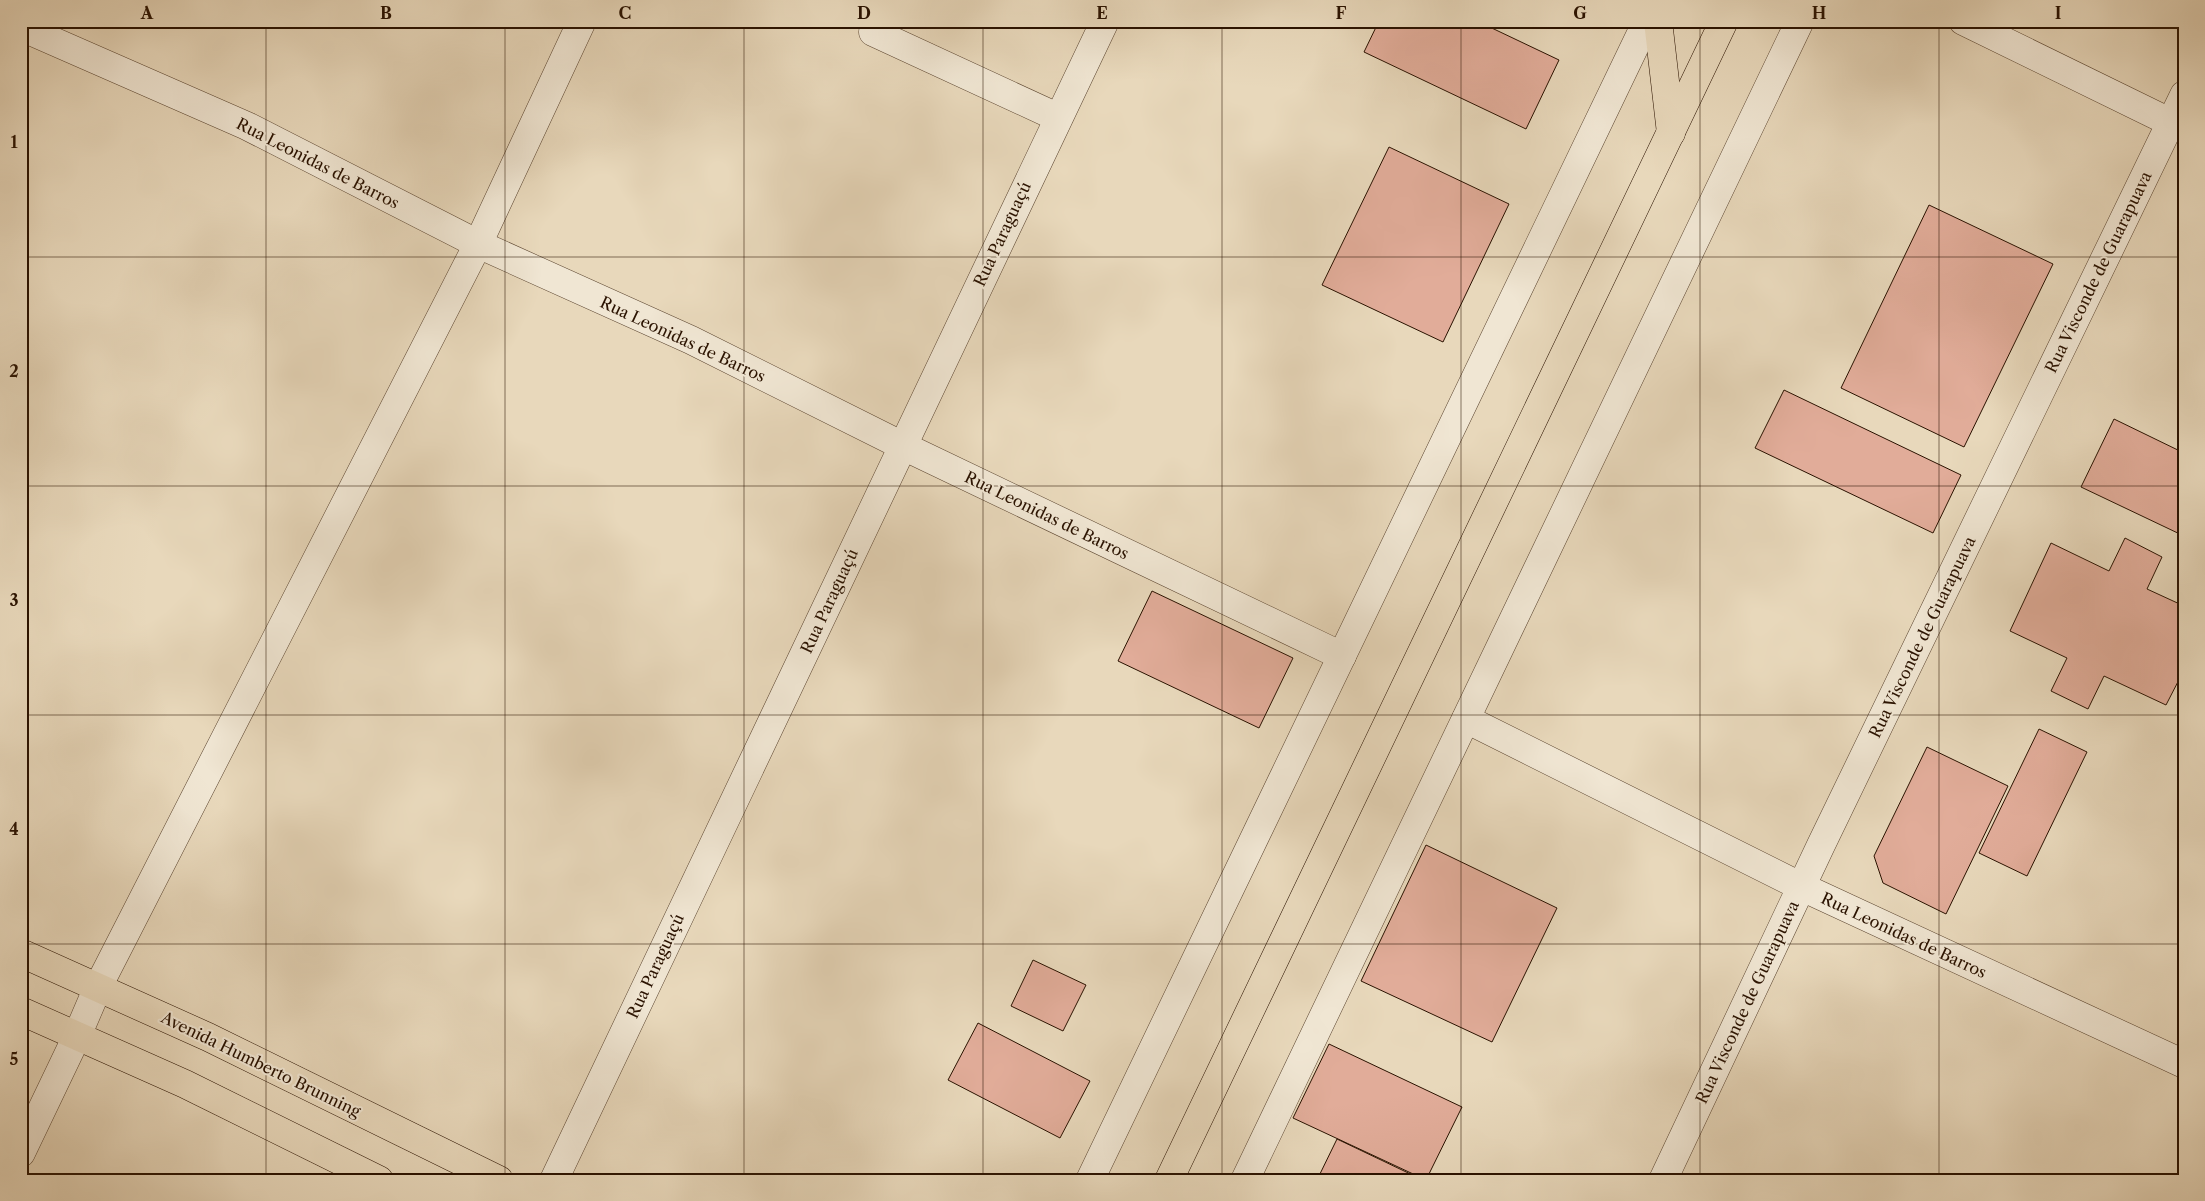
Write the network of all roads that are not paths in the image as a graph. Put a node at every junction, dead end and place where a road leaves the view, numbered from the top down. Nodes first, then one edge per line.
1 (582, 21) edge
2 (877, 21) edge
3 (1105, 21) edge
4 (1647, 21) edge
5 (1658, 21) edge
6 (1724, 21) edge
7 (1800, 21) edge
8 (1963, 21) edge
9 (21, 27) edge
10 (2184, 95) edge
11 (1058, 117) junction
12 (2177, 126) edge
13 (1671, 133) junction
14 (478, 244) junction
15 (903, 446) junction
16 (1342, 656) junction
17 (1466, 719) junction
18 (1802, 887) junction
19 (21, 953) edge
20 (98, 987) junction
21 (21, 1011) edge
22 (77, 1036) junction
23 (2184, 1064) edge
24 (21, 1153) edge
25 (379, 1180) edge
26 (499, 1180) edge
27 (554, 1180) edge
28 (1090, 1180) edge
29 (1169, 1180) edge
30 (1245, 1180) edge
31 (1663, 1180) edge

1 - 14 street
2 - 11 street
3 - 11 street, Rua Paraguaçú
4 - 16 street
5 - 13 main road
6 - 13 main road
7 - 17 street
8 - 12 street
9 - 14 street, Rua Leonidas de Barros
10 - 12 street, Rua Visconde de Guarapuava
11 - 15 street, Rua Paraguaçú
12 - 18 street, Rua Visconde de Guarapuava
13 - 29 main road
14 - 15 street, Rua Leonidas de Barros
14 - 20 street
15 - 16 street, Rua Leonidas de Barros
15 - 27 street, Rua Paraguaçú
16 - 28 street
17 - 18 street, Rua Leonidas de Barros
17 - 30 street
18 - 23 street, Rua Leonidas de Barros
18 - 31 street, Rua Visconde de Guarapuava
19 - 20 main road, Avenida Humberto Brunning
20 - 22 street
20 - 26 main road, Avenida Humberto Brunning
21 - 22 main road
22 - 24 street
22 - 25 main road

